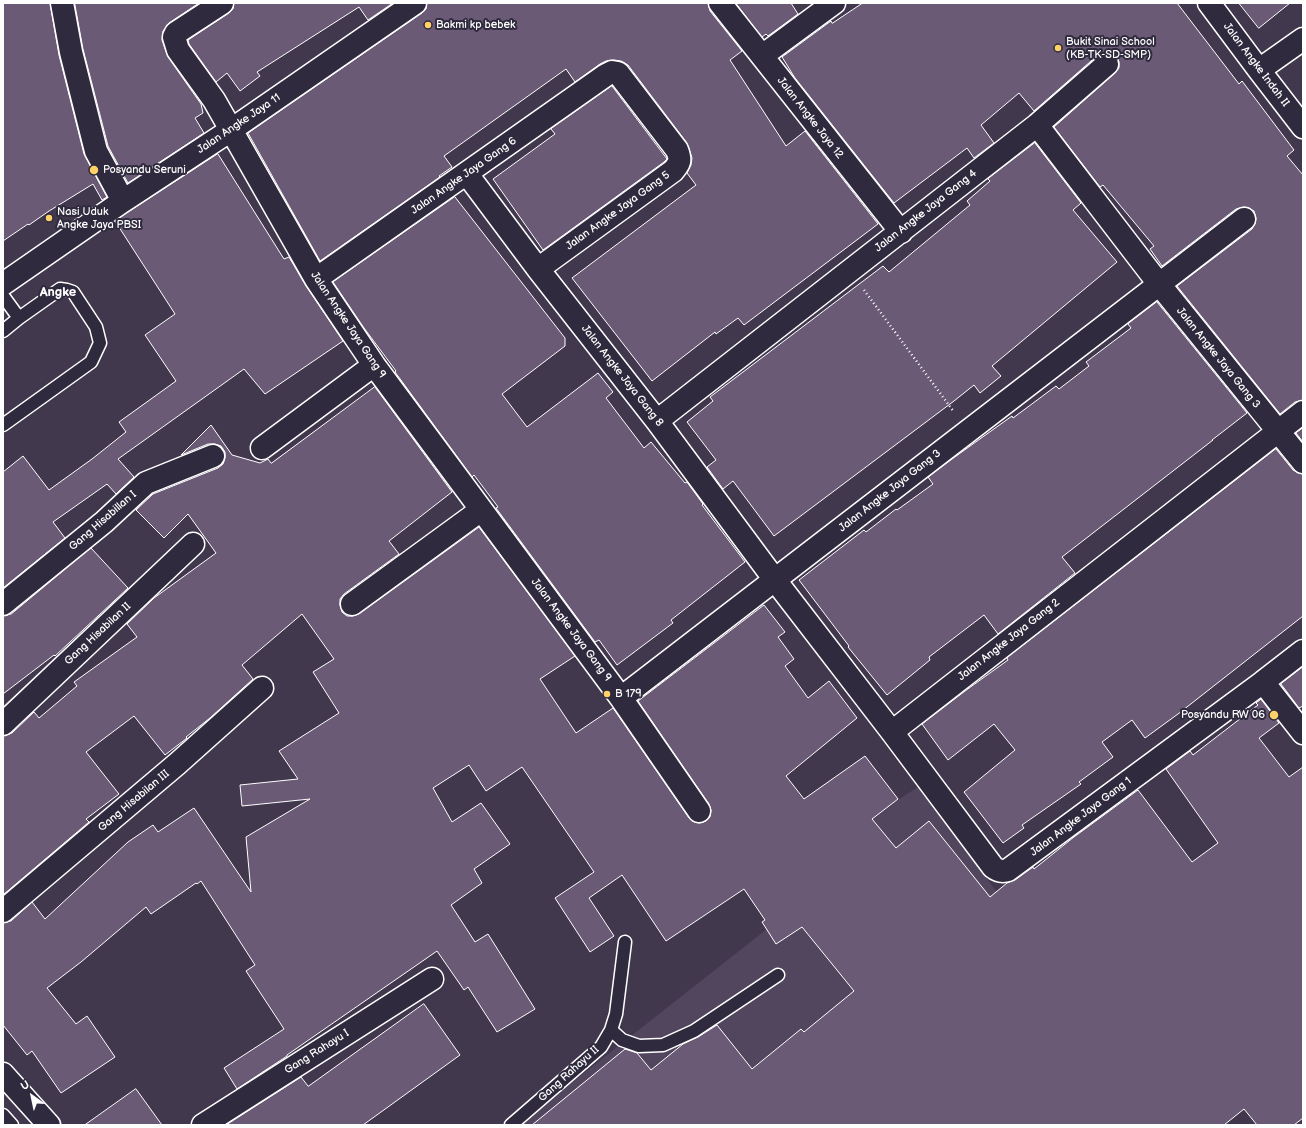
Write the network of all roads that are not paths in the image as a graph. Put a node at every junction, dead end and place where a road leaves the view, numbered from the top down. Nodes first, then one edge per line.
1 (62, 3) edge
2 (222, 3) edge
3 (415, 3) edge
4 (720, 3) edge
5 (834, 3) edge
6 (1209, 3) edge
7 (1303, 39) edge
8 (762, 56) junction
9 (1108, 64) dead end
10 (1259, 70) junction
11 (612, 72) joint
12 (1037, 125) junction
13 (1303, 127) edge
14 (231, 130) junction
15 (467, 174) junction
16 (122, 201) junction
17 (1244, 219) dead end
18 (901, 232) junction
19 (538, 269) junction
20 (316, 279) junction
21 (3, 284) edge
22 (1158, 284) junction
23 (3, 296) edge
24 (19, 318) junction
25 (3, 331) edge
26 (374, 365) junction
27 (1303, 412) edge
28 (657, 421) junction
29 (3, 425) edge
30 (1278, 433) junction
31 (262, 448) dead end
32 (213, 456) dead end
33 (1303, 462) edge
34 (481, 510) junction
35 (194, 544) dead end
36 (776, 580) junction
37 (3, 604) edge
38 (352, 604) dead end
39 (1303, 651) edge
40 (1263, 682) junction
41 (262, 688) dead end
42 (622, 698) junction
43 (3, 724) edge
44 (892, 732) junction
45 (1303, 733) edge
46 (699, 811) dead end
47 (3, 911) edge
48 (625, 942) dead end
49 (778, 974) dead end
50 (432, 980) dead end
51 (611, 1030) junction
52 (3, 1074) edge
53 (3, 1116) edge
54 (12, 1125) edge
55 (49, 1125) edge
56 (203, 1125) edge
57 (511, 1125) edge

1 - 16 main road
2 - 14 main road, Jalan Angke Jaya Gang 9
3 - 14 main road, Jalan Angke Jaya 11
4 - 8 main road, Jalan Angke Jaya 12
5 - 8 main road
6 - 10 main road, Jalan Angke Indah II
7 - 10 main road
8 - 18 main road, Jalan Angke Jaya 12
9 - 12 main road, Jalan Angke Jaya Gang 4
10 - 13 main road, Jalan Angke Indah II
11 - 15 main road, Jalan Angke Jaya Gang 6
11 - 19 main road, Jalan Angke Jaya Gang 5
12 - 18 main road, Jalan Angke Jaya Gang 4
12 - 22 main road
14 - 16 main road, Jalan Angke Jaya 11
14 - 20 main road, Jalan Angke Jaya Gang 9
15 - 19 main road, Jalan Angke Jaya Gang 8
15 - 20 main road, Jalan Angke Jaya Gang 6
16 - 21 main road, Jalan Angke Jaya 11
17 - 22 main road, Jalan Angke Jaya Gang 3
18 - 28 main road, Jalan Angke Jaya Gang 4
19 - 28 main road, Jalan Angke Jaya Gang 8
20 - 26 main road, Jalan Angke Jaya Gang 9
22 - 30 main road, Jalan Angke Jaya Gang 3
22 - 36 main road, Jalan Angke Jaya Gang 3
23 - 24 lane
24 - 25 lane
24 - 29 lane
26 - 31 main road
26 - 34 main road, Jalan Angke Jaya Gang 9
27 - 30 main road, Jalan Angke Jaya Gang 2
28 - 36 main road, Jalan Angke Jaya Gang 8
30 - 33 main road
30 - 44 main road, Jalan Angke Jaya Gang 2
32 - 37 main road, Gang Hisabillan I
34 - 38 main road
34 - 42 main road, Jalan Angke Jaya Gang 9
35 - 43 main road, Gang Hisabilan II
36 - 42 main road, Jalan Angke Jaya Gang 3
36 - 44 main road
39 - 40 main road, Jalan Angke Jaya Gang 1
40 - 44 main road, Jalan Angke Jaya Gang 1
40 - 45 main road
41 - 47 main road, Gang Hisabilan III
42 - 46 main road, Jalan Angke Jaya Gang 9
48 - 51 lane, Gang Rahayu II
49 - 51 lane
50 - 56 main road, Gang Rahayu I
51 - 57 lane, Gang Rahayu II
52 - 55 main road
53 - 54 lane

